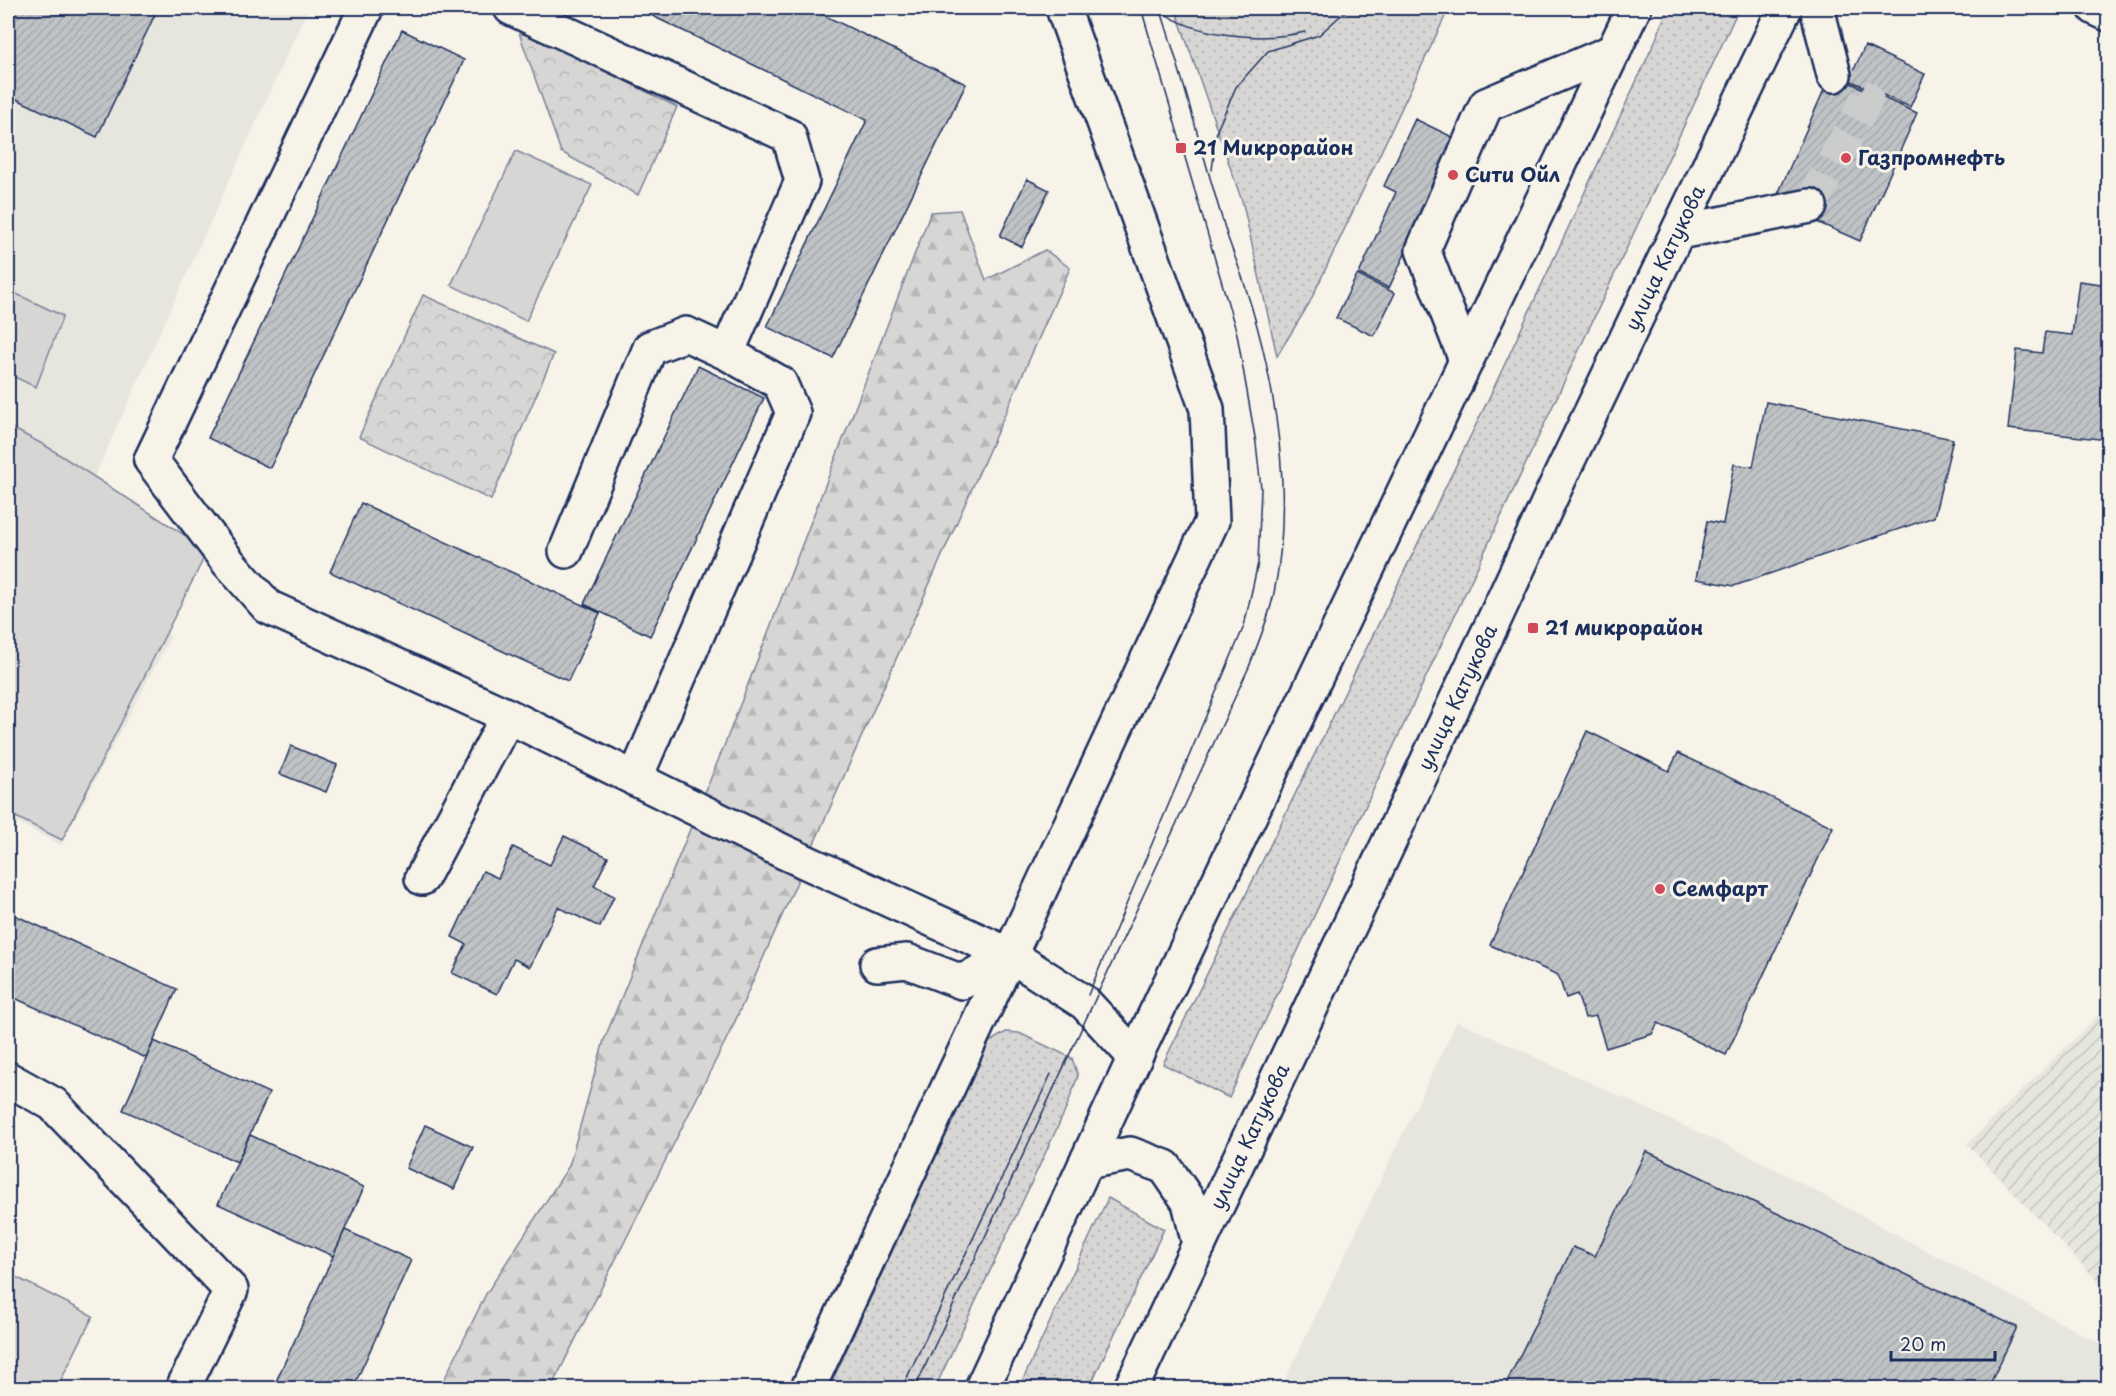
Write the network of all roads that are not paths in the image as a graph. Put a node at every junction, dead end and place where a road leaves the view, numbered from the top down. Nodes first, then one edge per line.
1 (366, 8) edge
2 (511, 8) edge
3 (1063, 8) edge
4 (1634, 8) edge
5 (1785, 8) edge
6 (1817, 8) edge
7 (2095, 8) edge
8 (2109, 14) edge
9 (1614, 51) junction
10 (1834, 75) tunnel mouth
11 (1810, 206) dead end
12 (1679, 231) junction
13 (727, 353) junction
14 (1466, 360) junction
15 (566, 551) dead end
16 (508, 716) junction
17 (635, 779) junction
18 (422, 878) dead end
19 (1010, 955) junction
20 (877, 964) dead end
21 (1135, 1057) junction
22 (8, 1079) edge
23 (1086, 1162) junction
24 (1199, 1244) junction
25 (183, 1389) edge
26 (808, 1389) edge
27 (982, 1389) edge
28 (1131, 1389) edge

1 - 16 main road
2 - 13 main road
3 - 19 main road
4 - 9 main road
5 - 12 main road, улица Катукова
6 - 10 main road
7 - 8 main road
9 - 14 main road
9 - 14 main road
11 - 12 main road
12 - 24 main road, улица Катукова
13 - 15 main road
13 - 17 main road
14 - 21 main road
16 - 17 main road
16 - 18 main road
17 - 19 main road
19 - 20 main road
19 - 21 main road
19 - 26 main road
21 - 23 main road
22 - 25 main road
23 - 24 main road
23 - 27 main road
24 - 28 main road, улица Катукова

